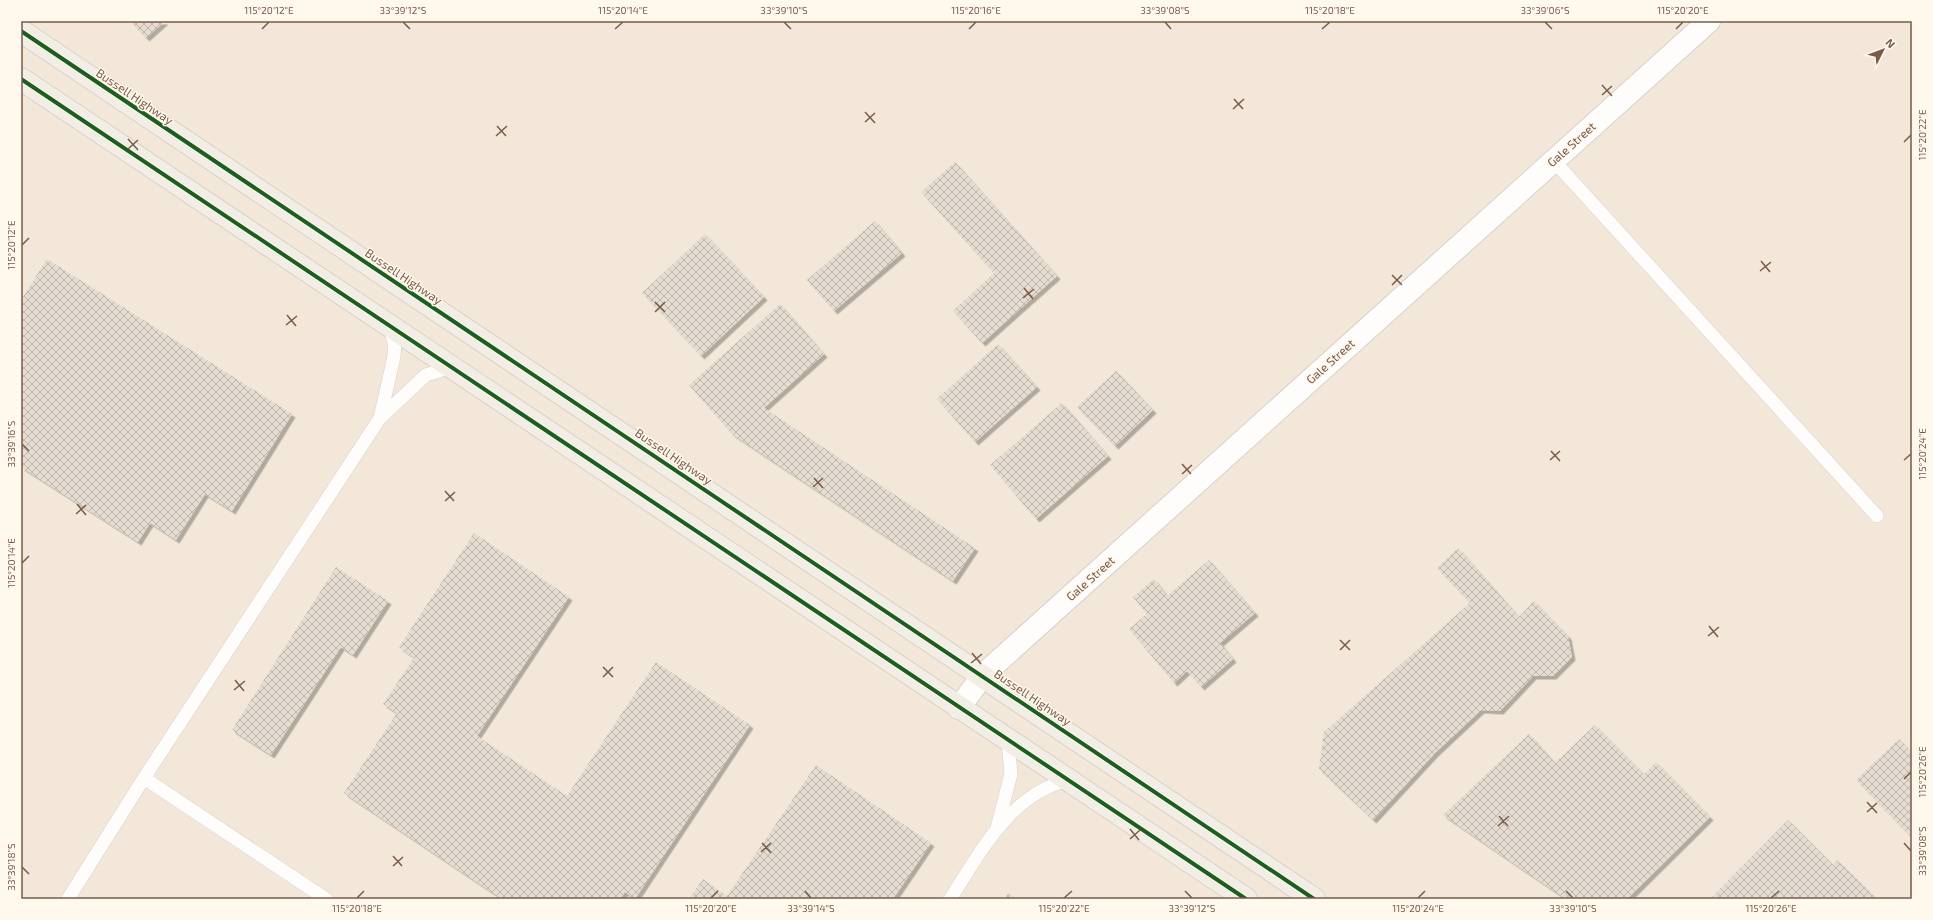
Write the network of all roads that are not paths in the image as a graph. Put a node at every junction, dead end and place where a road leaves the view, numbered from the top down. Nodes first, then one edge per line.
1 (1709, 21) edge
2 (21, 31) edge
3 (21, 79) edge
4 (1553, 160) junction
5 (387, 324) junction
6 (451, 367) junction
7 (380, 418) junction
8 (1877, 516) dead end
9 (983, 675) junction
10 (959, 708) junction
11 (1008, 741) junction
12 (144, 778) junction
13 (1068, 780) junction
14 (996, 830) junction
15 (68, 899) edge
16 (326, 899) edge
17 (950, 899) edge
18 (1246, 899) edge
19 (1314, 899) edge

1 - 4 street, Gale Street
2 - 9 main road, Bussell Highway
3 - 5 main road
4 - 8 lane
4 - 9 street, Gale Street
5 - 6 main road
5 - 7 lane
6 - 7 lane
6 - 10 main road
7 - 12 lane
9 - 10 street, Gale Street
9 - 19 main road, Bussell Highway
10 - 11 main road
11 - 13 main road
11 - 14 lane
12 - 15 lane
12 - 16 lane
13 - 14 lane
13 - 18 main road
14 - 17 lane

